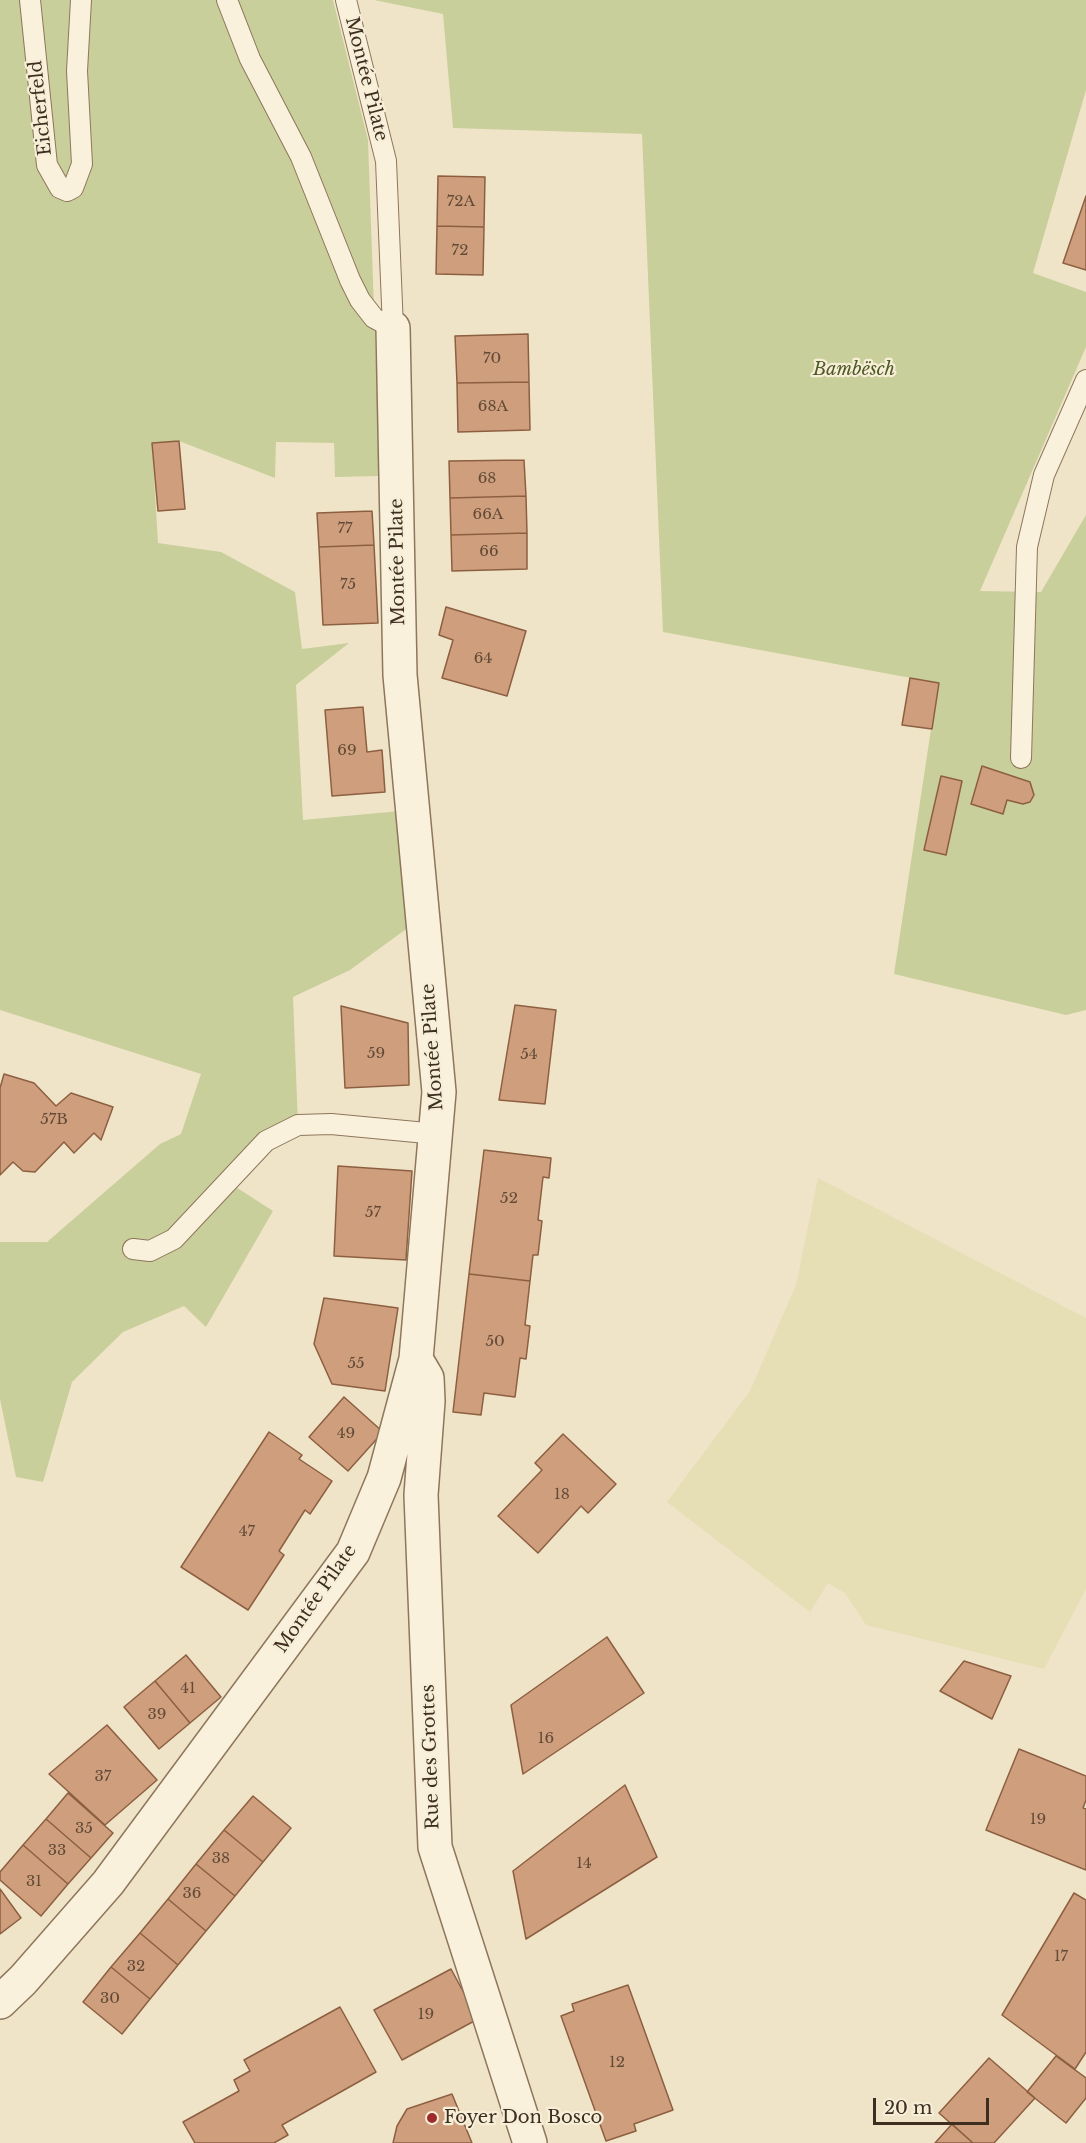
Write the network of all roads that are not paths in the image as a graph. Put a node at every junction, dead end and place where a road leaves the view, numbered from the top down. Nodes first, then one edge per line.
1 (30, 0) edge
2 (81, 0) edge
3 (227, 0) edge
4 (346, 0) edge
5 (393, 328) junction
6 (1086, 380) edge
7 (1021, 758) dead end
8 (437, 1134) junction
9 (133, 1249) dead end
10 (416, 1359) junction
11 (0, 2002) edge
12 (530, 2143) edge

1 - 2 lane, Eicherfeld
3 - 5 lane
4 - 5 lane, Montée Pilate
5 - 8 street, Montée Pilate
6 - 7 lane
8 - 9 lane
8 - 10 street, Montée Pilate
10 - 11 street, Montée Pilate
10 - 12 street, Rue des Grottes

